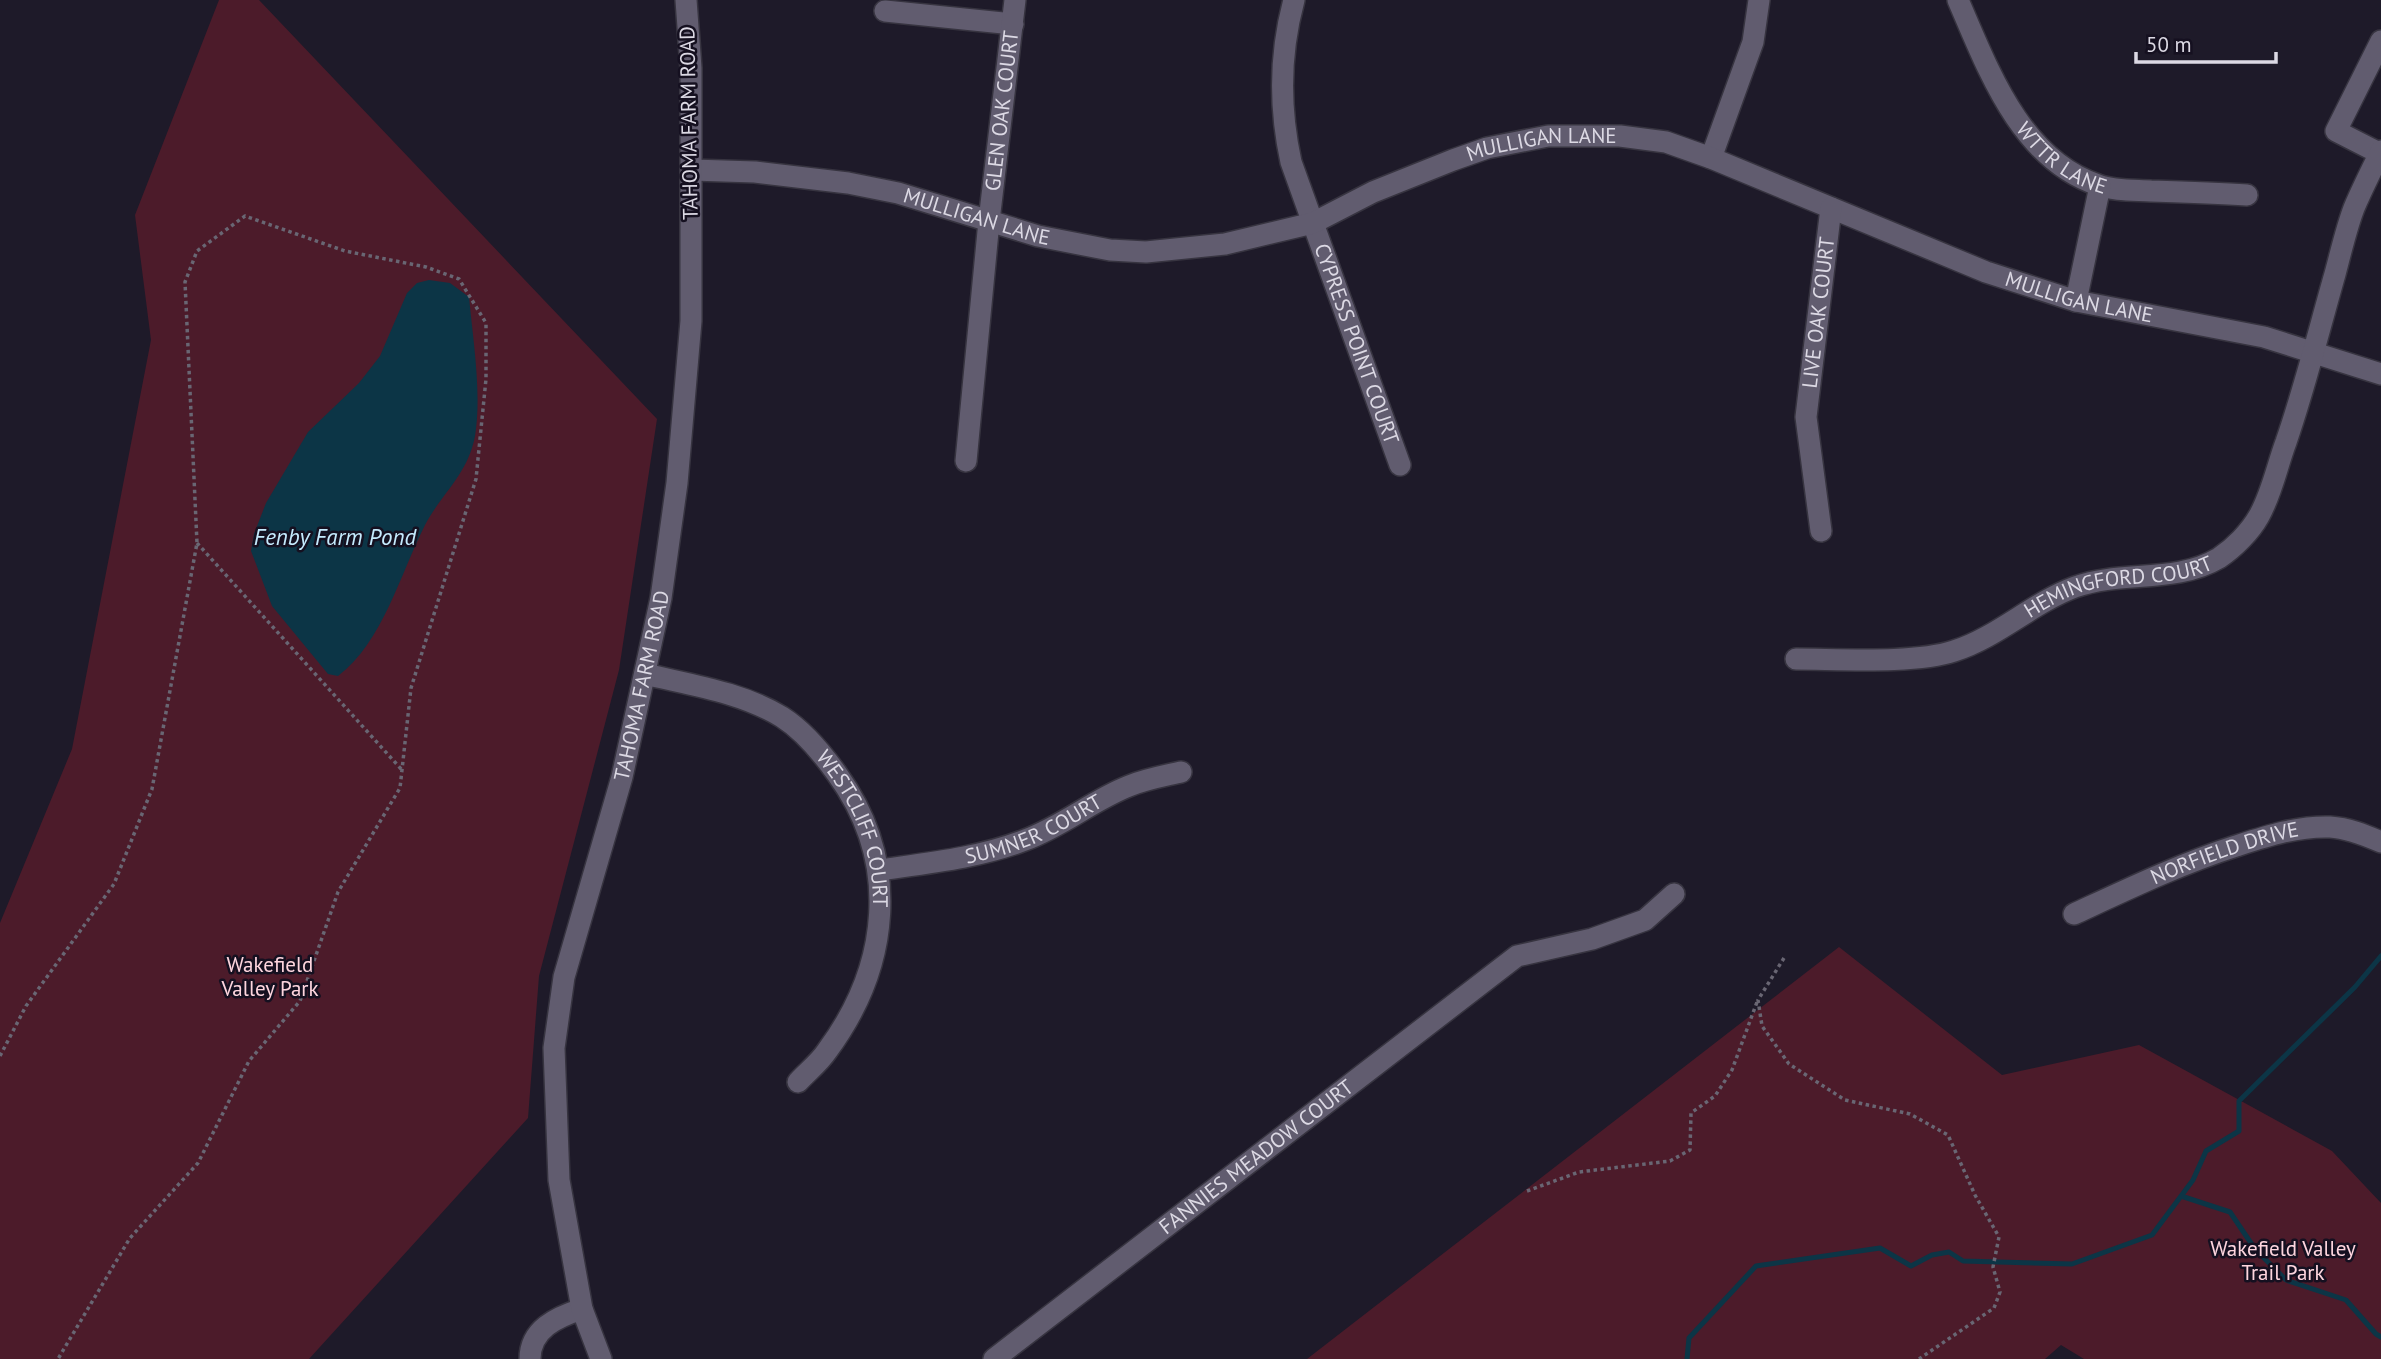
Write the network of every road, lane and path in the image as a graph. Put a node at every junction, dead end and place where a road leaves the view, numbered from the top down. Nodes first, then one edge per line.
1 (686, 0) edge
2 (1015, 0) edge
3 (1294, 0) edge
4 (1759, 0) edge
5 (1958, 0) edge
6 (885, 11) dead end
7 (1013, 24) junction
8 (2381, 41) edge
9 (2381, 152) edge
10 (1711, 158) junction
11 (692, 170) junction
12 (2100, 186) junction
13 (2247, 195) dead end
14 (1831, 208) junction
15 (989, 221) junction
16 (1313, 223) junction
17 (2076, 300) junction
18 (2313, 351) junction
19 (2381, 374) edge
20 (966, 461) dead end
21 (1400, 465) dead end
22 (1821, 531) dead end
23 (197, 543) junction
24 (1796, 659) dead end
25 (645, 674) junction
26 (402, 770) junction
27 (1181, 772) dead end
28 (2381, 842) edge
29 (879, 870) junction
30 (1674, 894) dead end
31 (2074, 914) dead end
32 (1784, 958) dead end
33 (1758, 1000) junction
34 (0, 1056) edge
35 (798, 1082) dead end
36 (1527, 1191) dead end
37 (582, 1309) junction
38 (58, 1359) edge
39 (530, 1359) edge
40 (601, 1359) edge
41 (994, 1359) edge
42 (1919, 1359) edge

1 - 11 street, TAHOMA FARM ROAD
2 - 7 street, GLEN OAK COURT
3 - 16 street, CYPRESS POINT COURT
4 - 10 street
5 - 12 street, WTTR LANE
6 - 7 street
7 - 15 street, GLEN OAK COURT
8 - 9 street
9 - 18 street, HEMINGFORD COURT
10 - 14 street, MULLIGAN LANE
10 - 16 street, MULLIGAN LANE
11 - 15 street, MULLIGAN LANE
11 - 25 street, TAHOMA FARM ROAD
12 - 13 street, WTTR LANE
12 - 17 street
14 - 17 street, MULLIGAN LANE
14 - 22 street, LIVE OAK COURT
15 - 16 street, MULLIGAN LANE
15 - 20 street, GLEN OAK COURT
16 - 21 street, CYPRESS POINT COURT
17 - 18 street, MULLIGAN LANE
18 - 19 street, MULLIGAN LANE
18 - 24 street, HEMINGFORD COURT
23 - 26 path
23 - 26 path
23 - 34 path
25 - 29 street, WESTCLIFF COURT
25 - 37 street, TAHOMA FARM ROAD
26 - 38 path
27 - 29 street, SUMNER COURT
28 - 31 street, NORFIELD DRIVE
29 - 35 street, WESTCLIFF COURT
30 - 41 street, FANNIES MEADOW COURT
32 - 33 path
33 - 36 path
33 - 42 path
37 - 39 street
37 - 40 street, TAHOMA FARM ROAD

